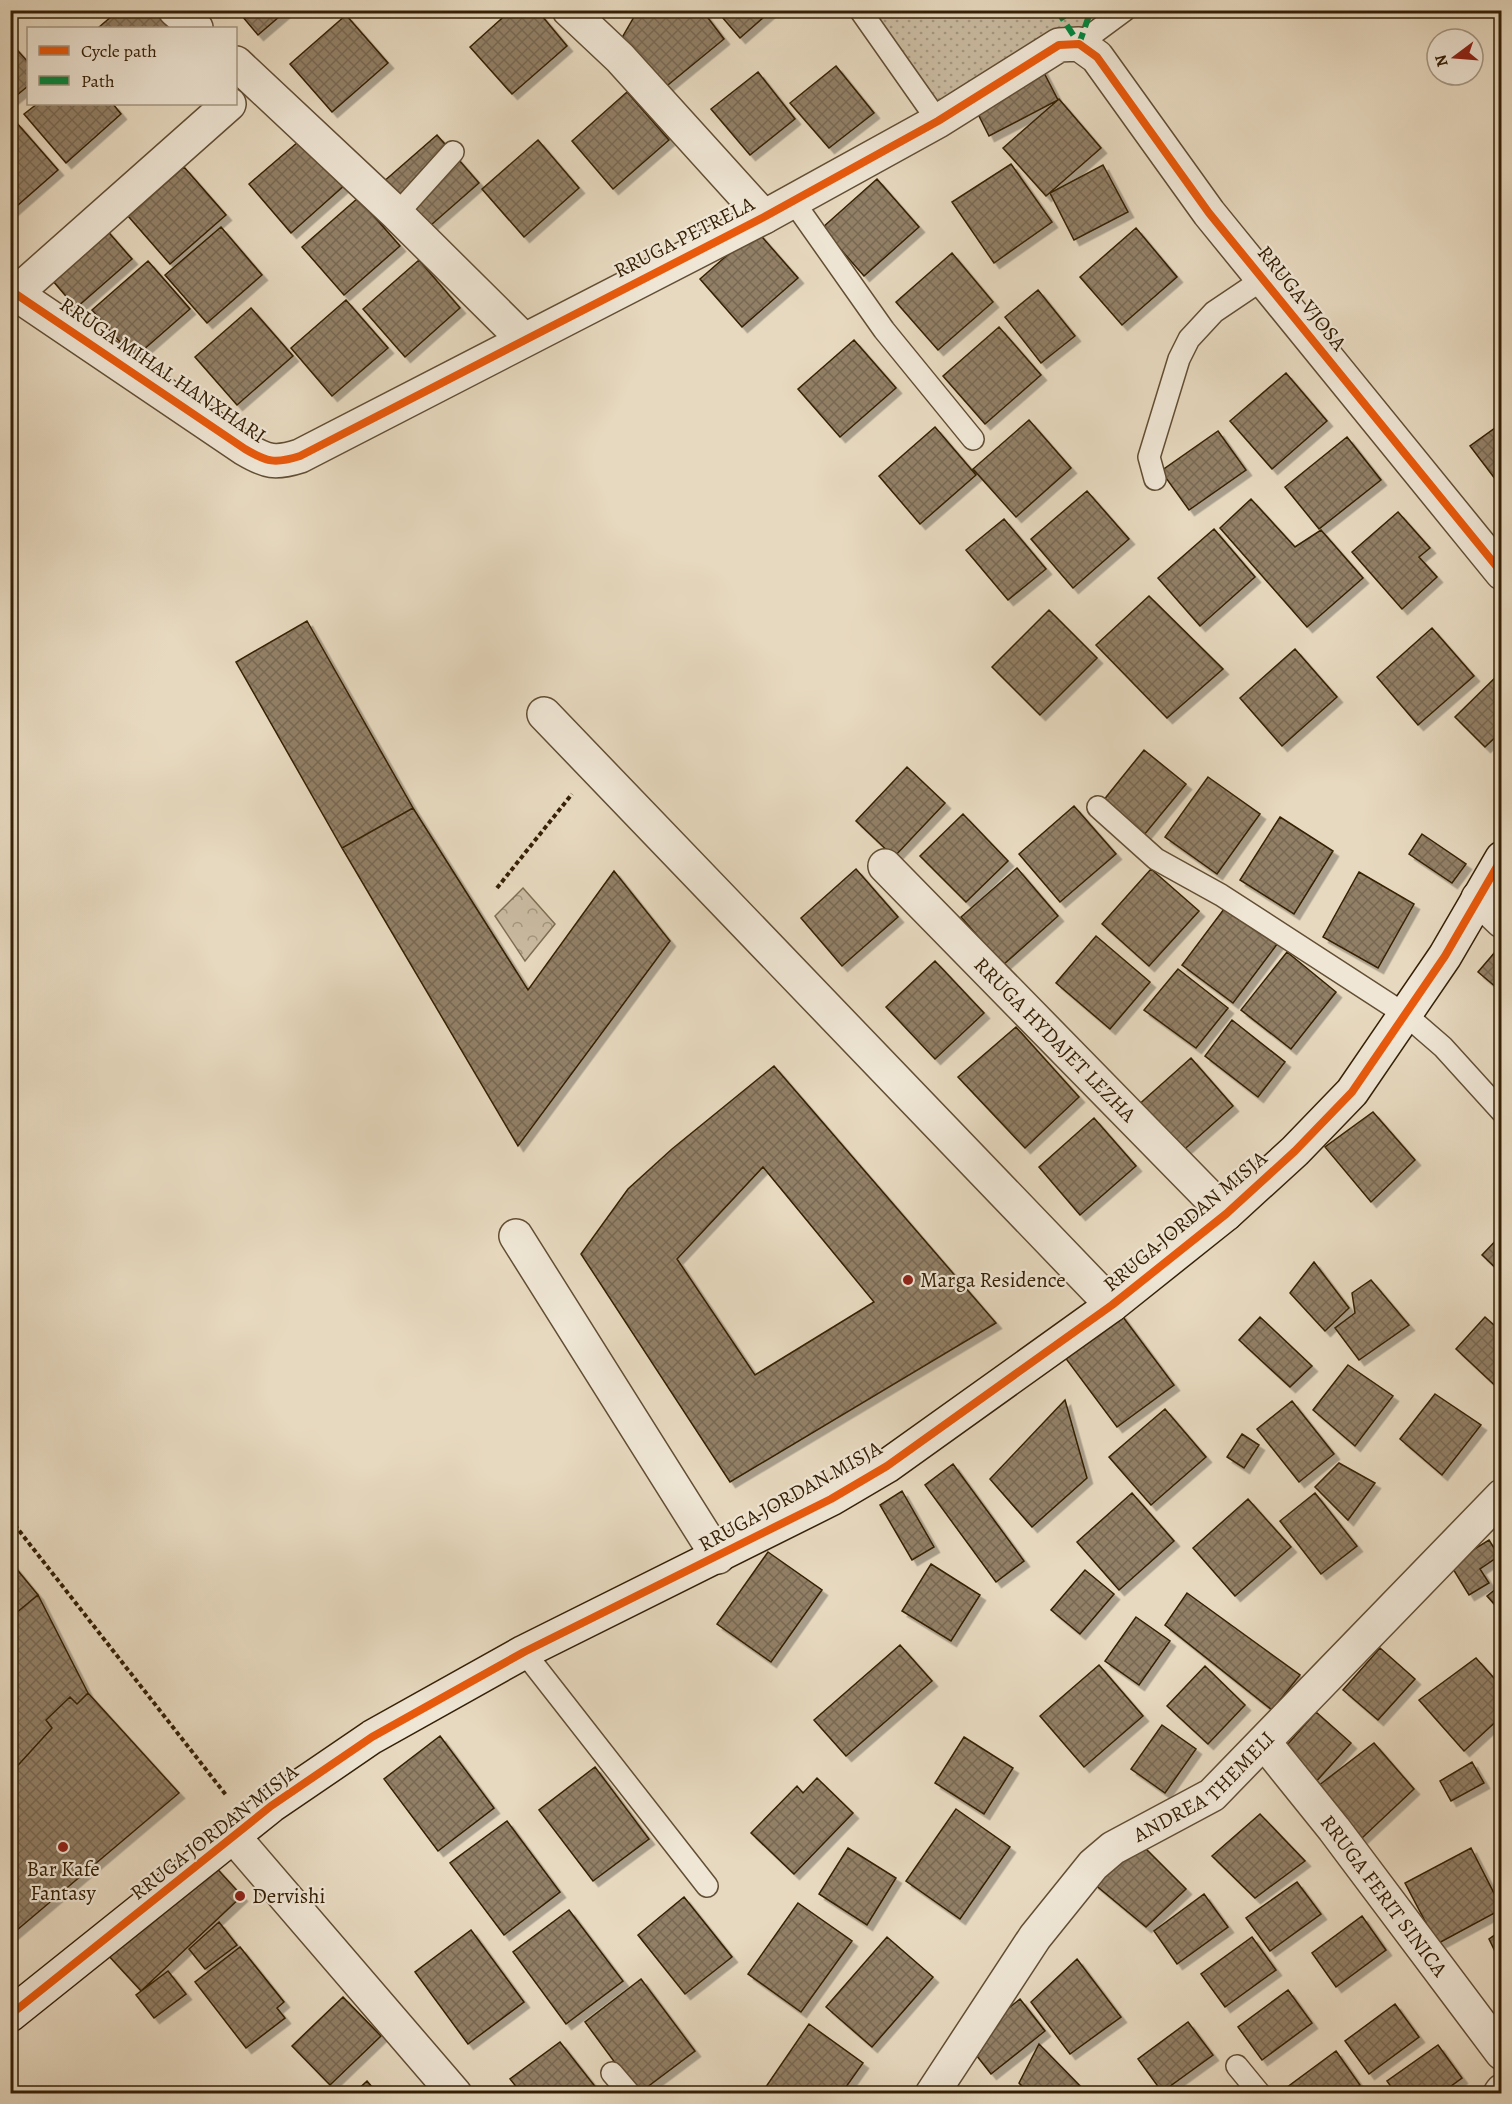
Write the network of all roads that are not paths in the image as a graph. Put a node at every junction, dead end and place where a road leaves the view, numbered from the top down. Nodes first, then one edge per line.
1 (175, 10) edge
2 (569, 10) edge
3 (860, 10) edge
4 (1125, 10) edge
5 (195, 27) edge
6 (1079, 44) junction
7 (242, 80) edge
8 (228, 105) edge
9 (938, 121) junction
10 (453, 152) dead end
11 (793, 201) junction
12 (397, 214) junction
13 (764, 217) junction
14 (1263, 279) junction
15 (13, 292) edge
16 (523, 339) junction
17 (973, 439) dead end
18 (300, 456) joint
19 (1155, 478) dead end
20 (1502, 573) edge
21 (544, 714) dead end
22 (1098, 807) dead end
23 (1502, 858) edge
24 (885, 866) dead end
25 (1478, 898) junction
26 (1502, 921) edge
27 (1406, 1015) junction
28 (1502, 1112) edge
29 (1226, 1214) junction
30 (516, 1236) dead end
31 (1113, 1305) junction
32 (1502, 1496) edge
33 (718, 1557) junction
34 (524, 1652) junction
35 (1264, 1742) junction
36 (241, 1830) junction
37 (707, 1886) dead end
38 (10, 2015) edge
39 (1502, 2053) edge
40 (1237, 2066) dead end
41 (612, 2073) dead end
42 (455, 2094) edge
43 (630, 2094) edge
44 (932, 2094) edge
45 (1260, 2094) edge

1 - 5 street
2 - 13 street
3 - 9 lane
4 - 6 lane
6 - 9 street, RRUGA PETRELA
6 - 14 street, RRUGA VJOSA
7 - 12 street
8 - 15 street
9 - 11 street, RRUGA PETRELA
10 - 12 lane
11 - 13 street, RRUGA PETRELA
11 - 17 lane
12 - 16 street
13 - 16 street, RRUGA PETRELA
14 - 19 lane
14 - 20 street, RRUGA VJOSA
15 - 18 street, RRUGA MIHAL HANXHARI
16 - 18 street, RRUGA PETRELA
21 - 31 street
22 - 27 lane
23 - 25 street, RRUGA JORDAN MISJA
24 - 29 street, RRUGA HYDAJET LEZHA
25 - 26 street
25 - 27 street, RRUGA JORDAN MISJA
27 - 28 lane
27 - 29 street, RRUGA JORDAN MISJA
29 - 31 street, RRUGA JORDAN MISJA
30 - 33 street
31 - 33 street, RRUGA JORDAN MISJA
32 - 35 street, ANDREA THEMELI
33 - 34 street, RRUGA JORDAN MISJA
34 - 36 street, RRUGA JORDAN MISJA
34 - 37 lane
35 - 39 street, RRUGA FERIT SINICA
35 - 44 street, ANDREA THEMELI
36 - 38 street, RRUGA JORDAN MISJA
36 - 42 street
40 - 45 lane
41 - 43 lane

